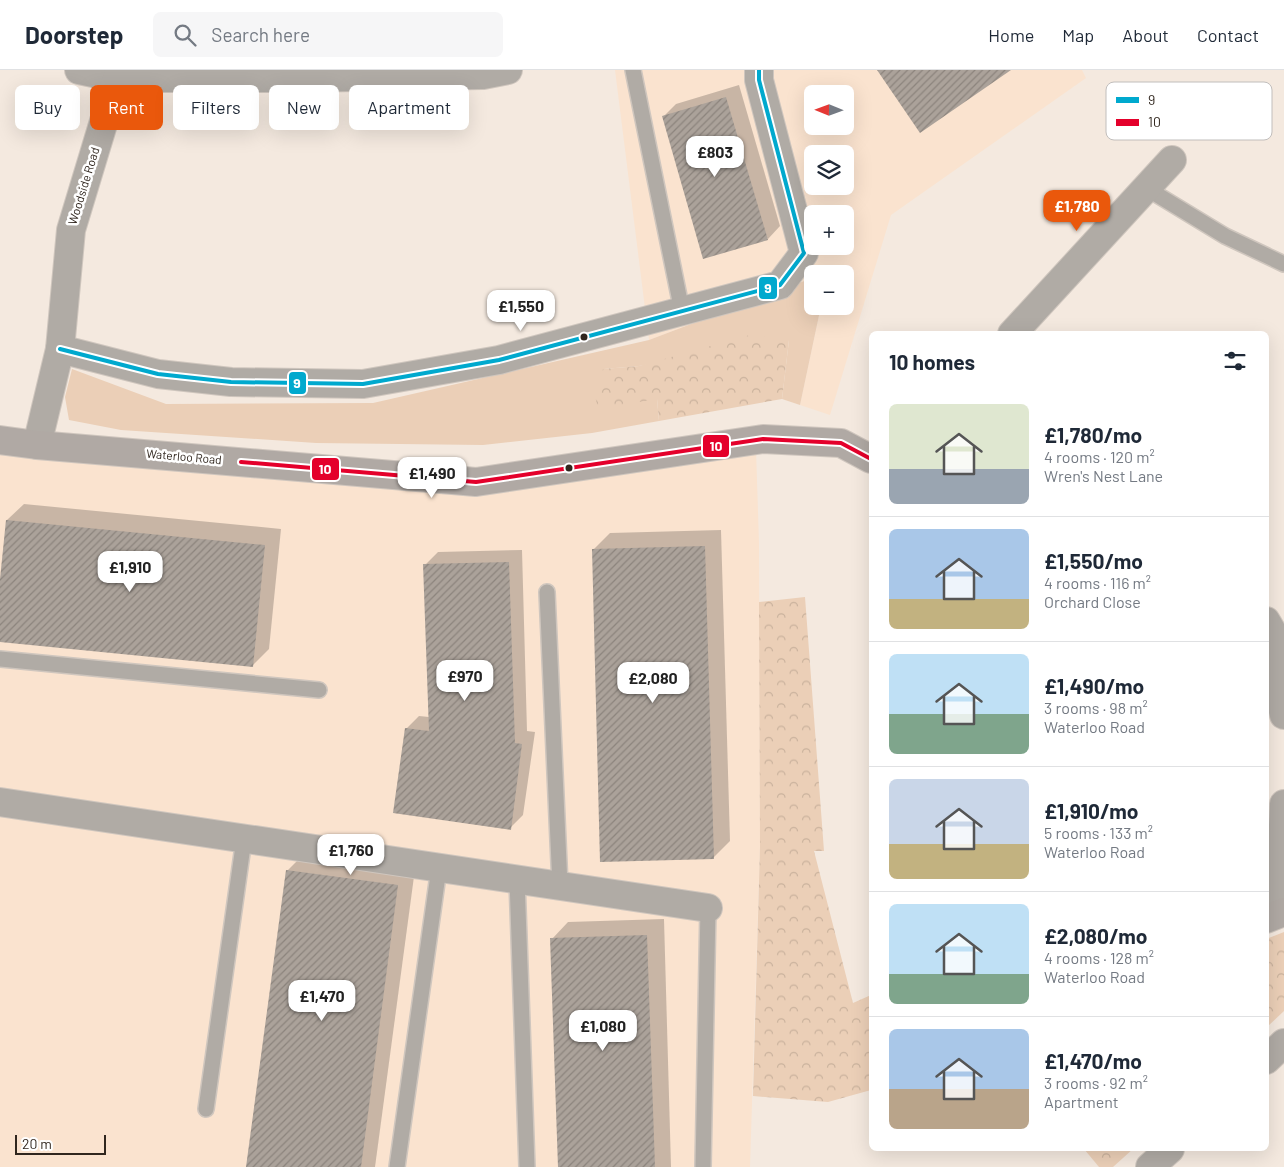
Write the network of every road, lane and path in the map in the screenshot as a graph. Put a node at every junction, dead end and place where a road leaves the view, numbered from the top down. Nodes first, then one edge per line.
1 (78, 70) edge
2 (508, 70) edge
3 (633, 70) edge
4 (759, 70) edge
5 (117, 78) junction
6 (1172, 160) dead end
7 (1146, 188) junction
8 (1284, 264) edge
9 (682, 311) junction
10 (1015, 331) edge
11 (60, 349) junction
12 (0, 440) edge
13 (37, 445) junction
14 (869, 458) edge
15 (547, 592) dead end
16 (1269, 626) edge
17 (0, 658) edge
18 (319, 690) dead end
19 (1284, 714) edge
20 (0, 802) edge
21 (1284, 804) edge
22 (244, 839) junction
23 (439, 868) junction
24 (517, 880) junction
25 (560, 886) junction
26 (708, 908) joint
27 (1277, 915) edge
28 (1284, 1043) edge
29 (1269, 1057) edge
30 (206, 1109) dead end
31 (1168, 1151) edge
32 (398, 1167) edge
33 (527, 1167) edge
34 (703, 1167) edge
35 (1150, 1167) edge

1 - 5 street
2 - 5 street
3 - 9 lane
4 - 9 street
5 - 11 street, Woodside Road
6 - 7 street
7 - 8 lane
7 - 10 street
9 - 11 street
11 - 13 street, Woodside Road
12 - 13 street, Waterloo Road
13 - 14 street, Waterloo Road
15 - 25 lane
16 - 19 street
17 - 18 lane
20 - 22 street
21 - 27 street
22 - 23 street
22 - 30 lane
23 - 24 street
23 - 32 lane
24 - 25 street
24 - 33 lane
25 - 26 street
26 - 34 lane
28 - 29 street
31 - 35 street

